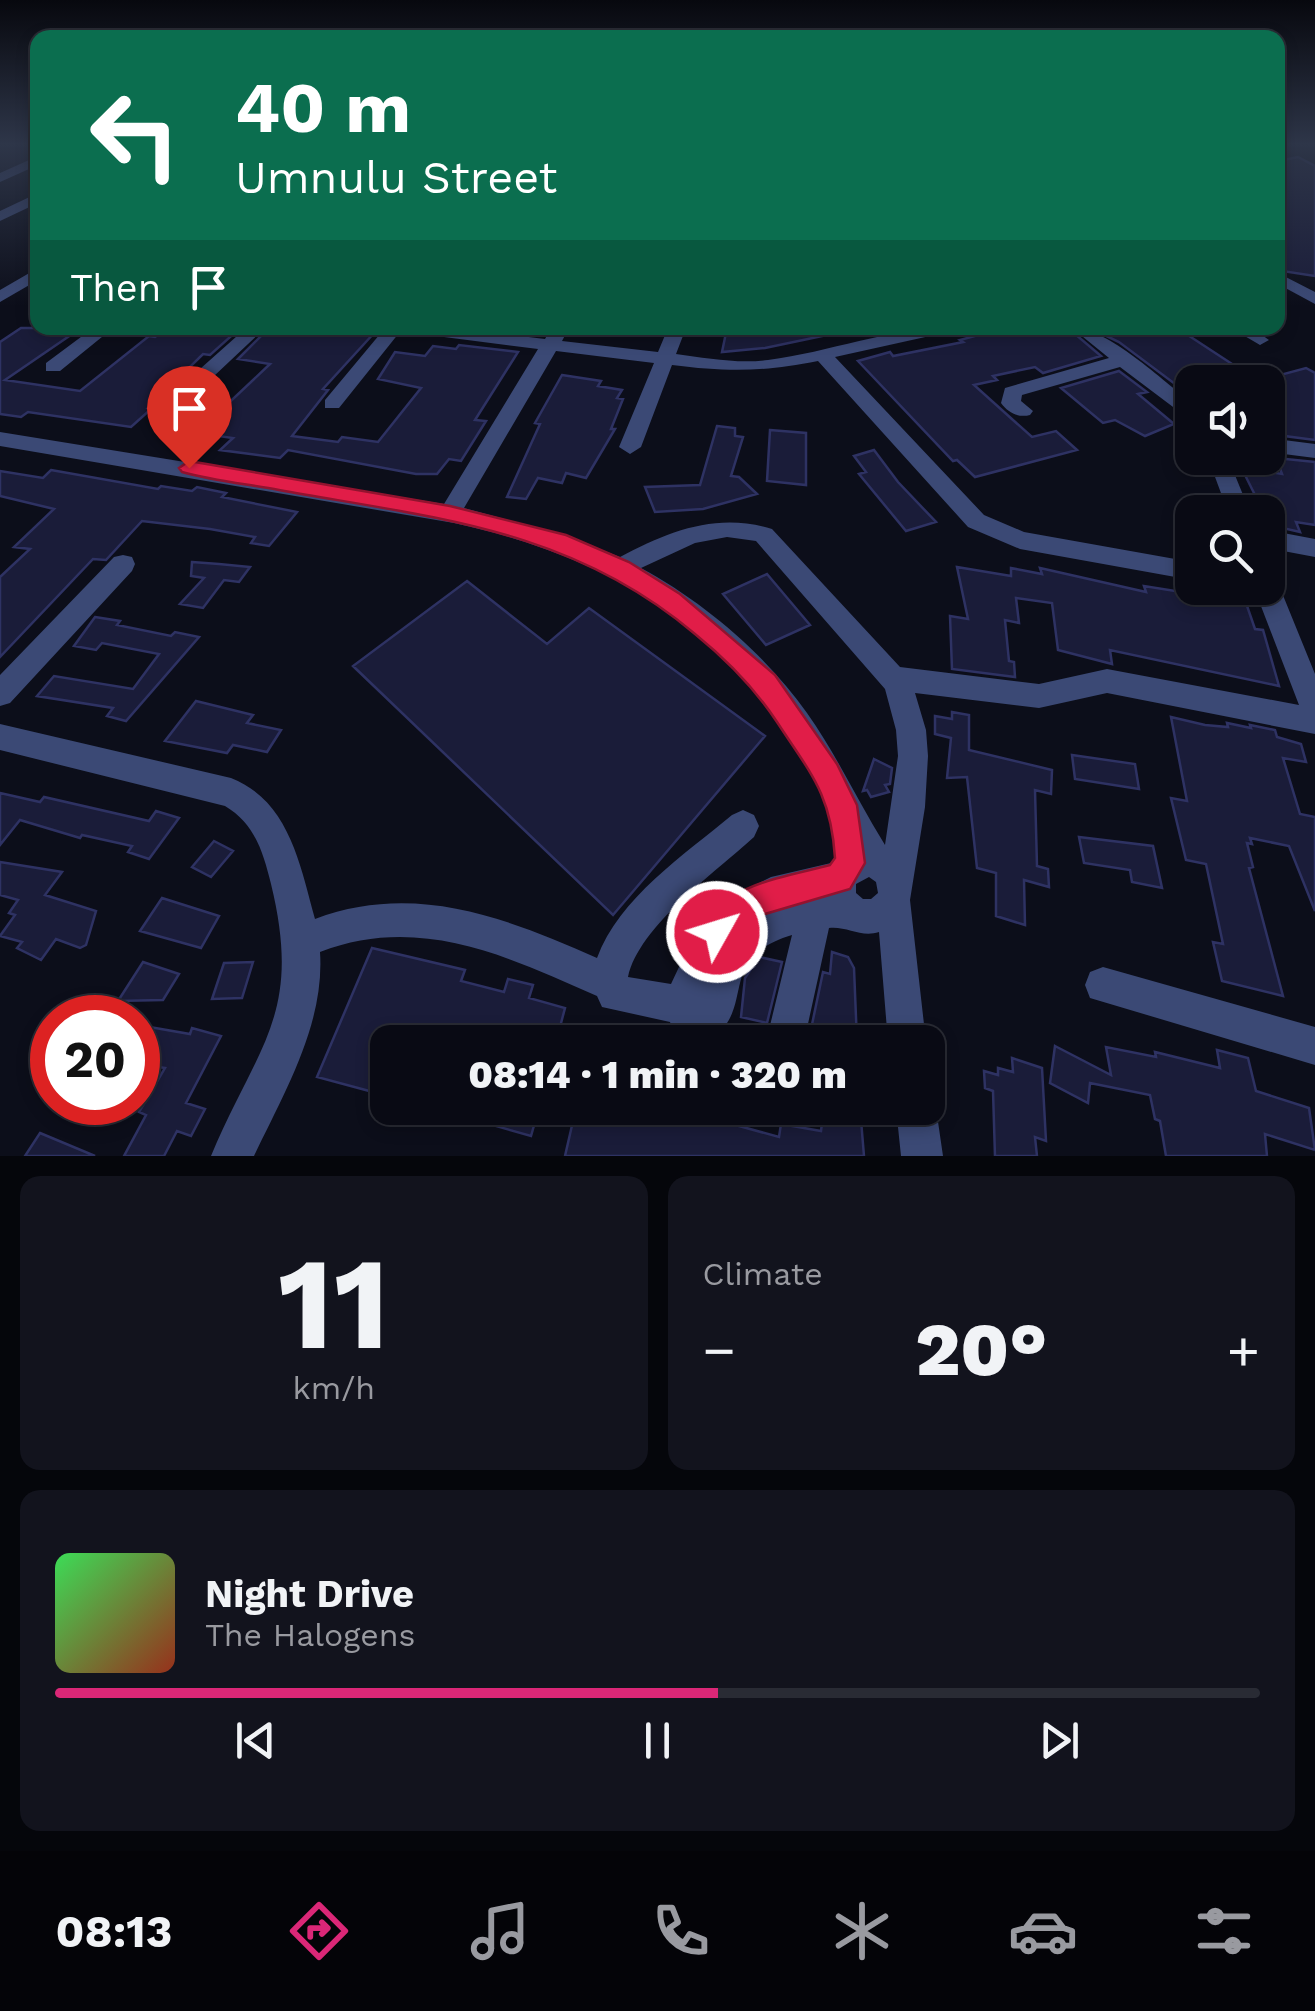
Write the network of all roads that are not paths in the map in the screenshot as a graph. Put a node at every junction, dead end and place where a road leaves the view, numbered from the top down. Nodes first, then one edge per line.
1 (30, 201) edge
2 (0, 217) edge
3 (0, 276) edge
4 (30, 277) edge
5 (30, 279) edge
6 (1285, 282) edge
7 (0, 297) edge
8 (1315, 299) edge
9 (95, 335) edge
10 (248, 335) edge
11 (388, 335) edge
12 (674, 335) edge
13 (882, 335) edge
14 (1090, 335) edge
15 (1252, 335) edge
16 (555, 336) edge
17 (1260, 340) dead end
18 (822, 354) junction
19 (663, 359) junction
20 (1124, 360) junction
21 (53, 368) dead end
22 (189, 390) dead end
23 (1175, 399) edge
24 (332, 404) dead end
25 (1023, 412) dead end
26 (0, 439) edge
27 (630, 447) dead end
28 (1285, 447) edge
29 (1315, 451) edge
30 (450, 514) junction
31 (1285, 542) edge
32 (1315, 548) edge
33 (123, 564) dead end
34 (621, 568) junction
35 (1175, 568) edge
36 (1275, 605) edge
37 (892, 678) junction
38 (0, 694) edge
39 (1315, 710) edge
40 (1315, 721) edge
41 (0, 736) edge
42 (744, 826) dead end
43 (861, 891) junction
44 (302, 941) junction
45 (607, 982) junction
46 (1103, 985) dead end
47 (698, 1024) edge
48 (794, 1025) edge
49 (905, 1025) edge
50 (1315, 1046) edge
51 (918, 1125) edge
52 (232, 1156) edge
53 (922, 1156) edge

1 - 2 street
3 - 4 street
5 - 7 street
6 - 8 street
9 - 21 street
10 - 22 street
11 - 24 street
12 - 19 street
13 - 18 street
14 - 20 street
15 - 17 street
16 - 19 street
16 - 30 street
18 - 19 street
18 - 35 street
19 - 27 street
20 - 23 street
20 - 25 street
26 - 30 street
28 - 29 street
30 - 34 street
31 - 32 street
33 - 38 street
34 - 37 street
34 - 43 street
36 - 39 street
37 - 40 street
37 - 43 street
41 - 44 street
42 - 45 street
43 - 47 street
43 - 48 street
43 - 49 street
44 - 45 street
44 - 52 street
45 - 47 street
46 - 50 street
51 - 53 street

